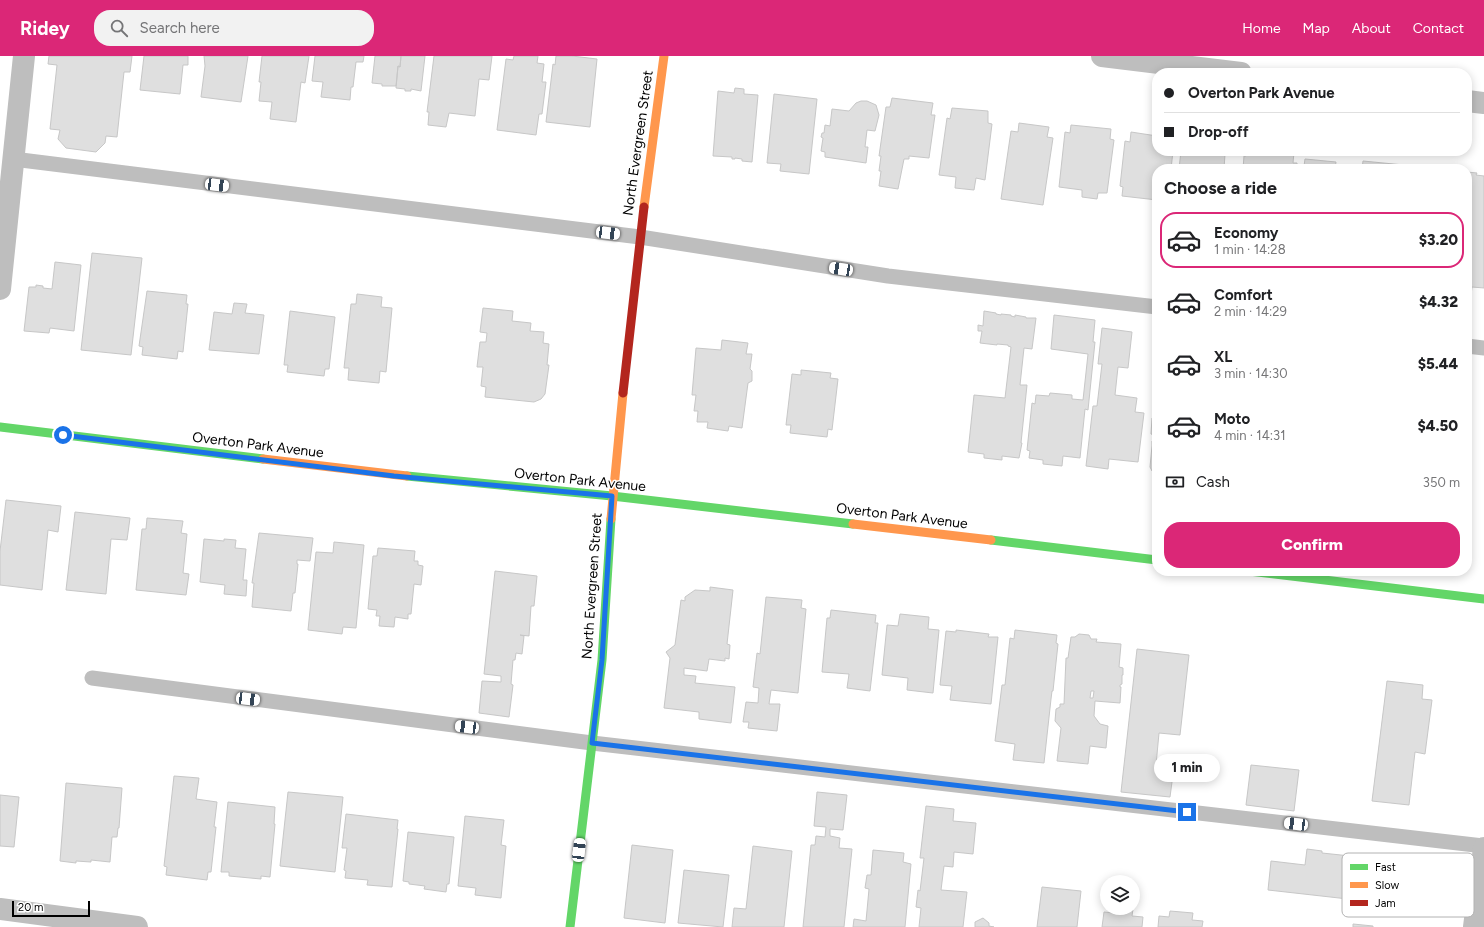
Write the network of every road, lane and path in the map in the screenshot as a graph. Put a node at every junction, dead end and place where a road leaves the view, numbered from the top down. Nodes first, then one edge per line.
1 (24, 56) edge
2 (664, 56) edge
3 (1102, 56) edge
4 (1200, 68) edge
5 (1472, 102) edge
6 (1484, 103) edge
7 (13, 160) junction
8 (640, 237) junction
9 (0, 289) edge
10 (1152, 306) edge
11 (1472, 347) edge
12 (1484, 348) edge
13 (0, 427) edge
14 (612, 496) junction
15 (1152, 559) edge
16 (1291, 576) edge
17 (1484, 599) edge
18 (92, 678) dead end
19 (592, 743) junction
20 (1484, 847) edge
21 (0, 909) edge
22 (136, 927) edge
23 (570, 927) edge
24 (1474, 927) edge

1 - 7 street
2 - 8 street, North Evergreen Street
3 - 4 street
5 - 6 street
7 - 8 lane
7 - 9 street
8 - 10 lane
8 - 14 street, North Evergreen Street
11 - 12 lane
13 - 14 street, Overton Park Avenue
14 - 15 street, Overton Park Avenue
14 - 19 street, North Evergreen Street
16 - 17 street
18 - 19 lane
19 - 20 lane
19 - 23 street, North Evergreen Street
20 - 24 street
21 - 22 street

